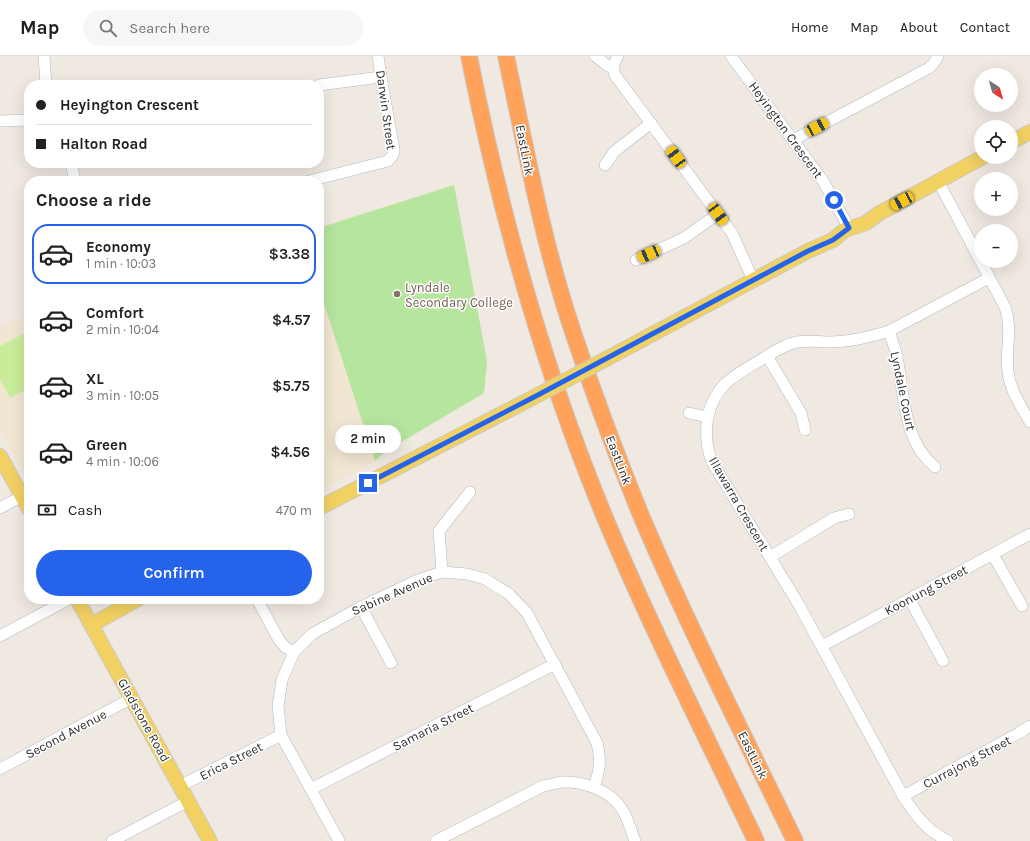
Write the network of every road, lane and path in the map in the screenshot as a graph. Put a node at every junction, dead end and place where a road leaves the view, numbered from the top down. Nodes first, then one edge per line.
1 (44, 56) edge
2 (378, 56) edge
3 (469, 56) edge
4 (506, 56) edge
5 (595, 56) edge
6 (618, 56) edge
7 (732, 56) edge
8 (938, 56) edge
9 (613, 68) junction
10 (381, 77) junction
11 (46, 80) edge
12 (324, 84) edge
13 (24, 120) edge
14 (0, 121) edge
15 (651, 123) junction
16 (1030, 132) edge
17 (1018, 138) edge
18 (793, 140) junction
19 (974, 162) edge
20 (605, 165) dead end
21 (324, 177) edge
22 (938, 181) junction
23 (718, 214) junction
24 (848, 225) junction
25 (636, 260) dead end
26 (989, 278) junction
27 (753, 280) junction
28 (889, 331) junction
29 (767, 356) junction
30 (689, 413) dead end
31 (707, 417) junction
32 (1029, 418) edge
33 (806, 430) dead end
34 (0, 456) edge
35 (935, 467) dead end
36 (470, 492) dead end
37 (22, 496) junction
38 (24, 500) edge
39 (324, 505) edge
40 (0, 508) edge
41 (849, 514) dead end
42 (1030, 534) edge
43 (992, 555) junction
44 (770, 557) junction
45 (442, 572) junction
46 (910, 600) junction
47 (60, 604) edge
48 (80, 604) edge
49 (129, 604) edge
50 (260, 604) edge
51 (1022, 606) dead end
52 (361, 608) junction
53 (91, 625) junction
54 (0, 636) edge
55 (822, 646) junction
56 (294, 652) junction
57 (944, 661) dead end
58 (391, 663) dead end
59 (555, 664) junction
60 (132, 698) junction
61 (1030, 726) edge
62 (282, 735) junction
63 (0, 769) edge
64 (180, 786) junction
65 (594, 787) junction
66 (311, 789) junction
67 (903, 796) junction
68 (188, 801) junction
69 (112, 841) edge
70 (210, 841) edge
71 (339, 841) edge
72 (436, 841) edge
73 (635, 841) edge
74 (756, 841) edge
75 (795, 841) edge
76 (948, 841) edge

1 - 11 street
2 - 10 street, Darwin Street
3 - 74 highway
4 - 75 highway, EastLink
5 - 9 street
6 - 9 street
7 - 18 street, Heyington Crescent
8 - 18 street
9 - 15 street
10 - 12 street
10 - 21 street, Darwin Street
13 - 14 street
15 - 20 street
15 - 23 street
16 - 17 main road
18 - 24 street, Heyington Crescent
19 - 22 main road
22 - 24 main road
22 - 26 street
23 - 25 street
23 - 27 street
24 - 27 main road
26 - 28 street, Illawarra Crescent
26 - 32 street
27 - 39 main road, bridge
28 - 29 street, Illawarra Crescent
28 - 35 street, Lyndale Court
29 - 31 street, Illawarra Crescent
29 - 33 street
30 - 31 street
31 - 44 street, Illawarra Crescent
34 - 37 main road
36 - 45 street
37 - 38 main road
37 - 40 street
41 - 44 street
42 - 43 street, Koonung Street
43 - 46 street, Koonung Street
43 - 51 street
44 - 55 street, Illawarra Crescent
45 - 52 street, Sabine Avenue
45 - 59 street, Sabine Avenue
46 - 55 street, Koonung Street
46 - 57 street
47 - 54 street
48 - 53 main road, Gladstone Road
49 - 53 main road
50 - 56 street
52 - 56 street, Sabine Avenue
52 - 58 street
53 - 60 main road, Gladstone Road
55 - 67 street, Illawarra Crescent
56 - 62 street, Sabine Avenue
59 - 65 street, Sabine Avenue
59 - 66 street, Samaria Street
60 - 63 street, Second Avenue
60 - 64 main road, Gladstone Road
61 - 67 street, Currajong Street
62 - 64 street, Erica Street
62 - 66 street, Sabine Avenue
64 - 68 main road, Gladstone Road
65 - 72 street
65 - 73 street
66 - 71 street, Sabine Avenue
67 - 76 street, Illawarra Crescent
68 - 69 street
68 - 70 main road, Gladstone Road

